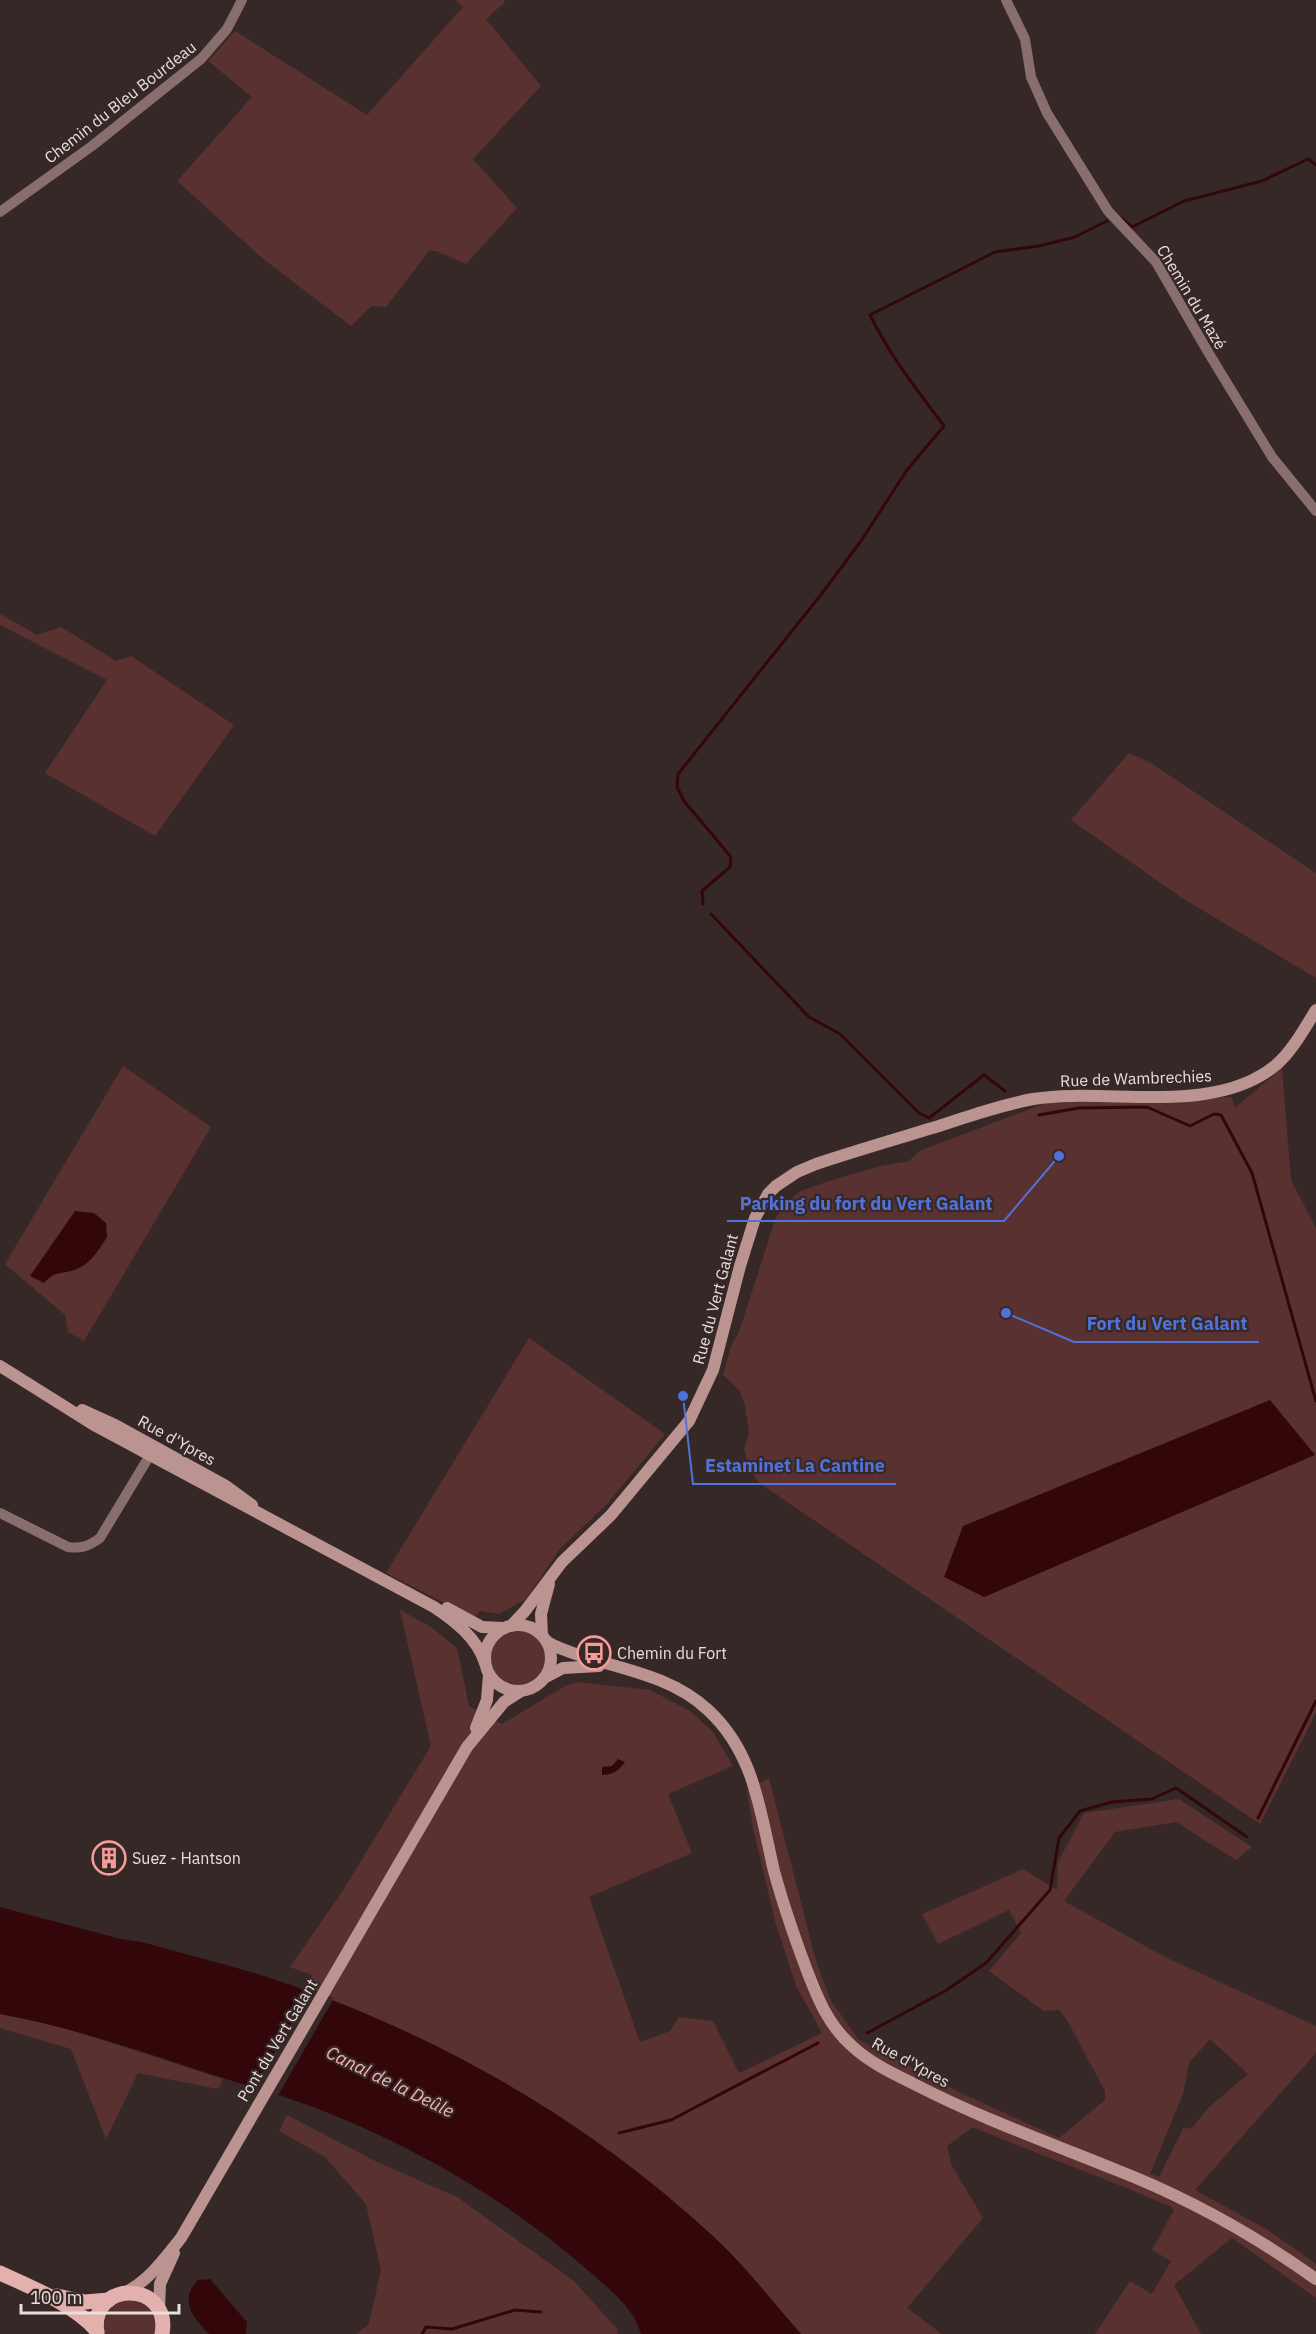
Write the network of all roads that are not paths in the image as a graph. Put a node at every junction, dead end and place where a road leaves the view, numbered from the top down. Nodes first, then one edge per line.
1 (242, 0) edge
2 (1006, 0) edge
3 (0, 212) edge
4 (1316, 511) edge
5 (1316, 1010) edge
6 (1031, 1100) joint
7 (0, 1366) edge
8 (53, 1398) junction
9 (150, 1455) junction
10 (0, 1513) edge
11 (277, 1523) junction
12 (556, 1570) junction
13 (407, 1592) junction
14 (507, 1627) junction
15 (544, 1638) junction
16 (616, 1668) junction
17 (487, 1669) junction
18 (543, 1679) junction
19 (521, 1691) junction
20 (467, 1747) junction
21 (181, 2238) junction
22 (0, 2273) edge
23 (1316, 2279) edge
24 (34, 2289) junction
25 (124, 2293) junction
26 (109, 2300) junction
27 (159, 2309) junction
28 (165, 2331) edge
29 (97, 2333) edge

1 - 3 street, Chemin du Bleu Bourdeau
2 - 4 street, Chemin du Mazé
5 - 6 main road, Rue de Wambrechies
6 - 12 main road, Rue du Vert Galant
7 - 8 main road, Rue d'Ypres
8 - 9 main road, Rue d'Ypres
8 - 11 main road, Rue d'Ypres
9 - 10 street
9 - 11 main road, Rue d'Ypres
11 - 13 main road, Rue d'Ypres
12 - 14 main road, Rue du Vert Galant
12 - 15 main road
13 - 14 main road, Rue d'Ypres
13 - 17 main road, Rue d'Ypres
14 - 15 main road
14 - 17 main road
15 - 16 main road, Rue d'Ypres
15 - 18 main road
16 - 18 main road, Rue d'Ypres
16 - 23 main road, Rue d'Ypres
17 - 19 main road
17 - 20 main road
18 - 19 main road
19 - 20 main road
20 - 21 main road, Pont du Vert Galant
21 - 25 main road, Pont du Vert Galant
21 - 27 main road
22 - 24 main road
24 - 26 main road
24 - 29 main road
25 - 26 main road
25 - 27 main road
26 - 29 main road
27 - 28 main road

